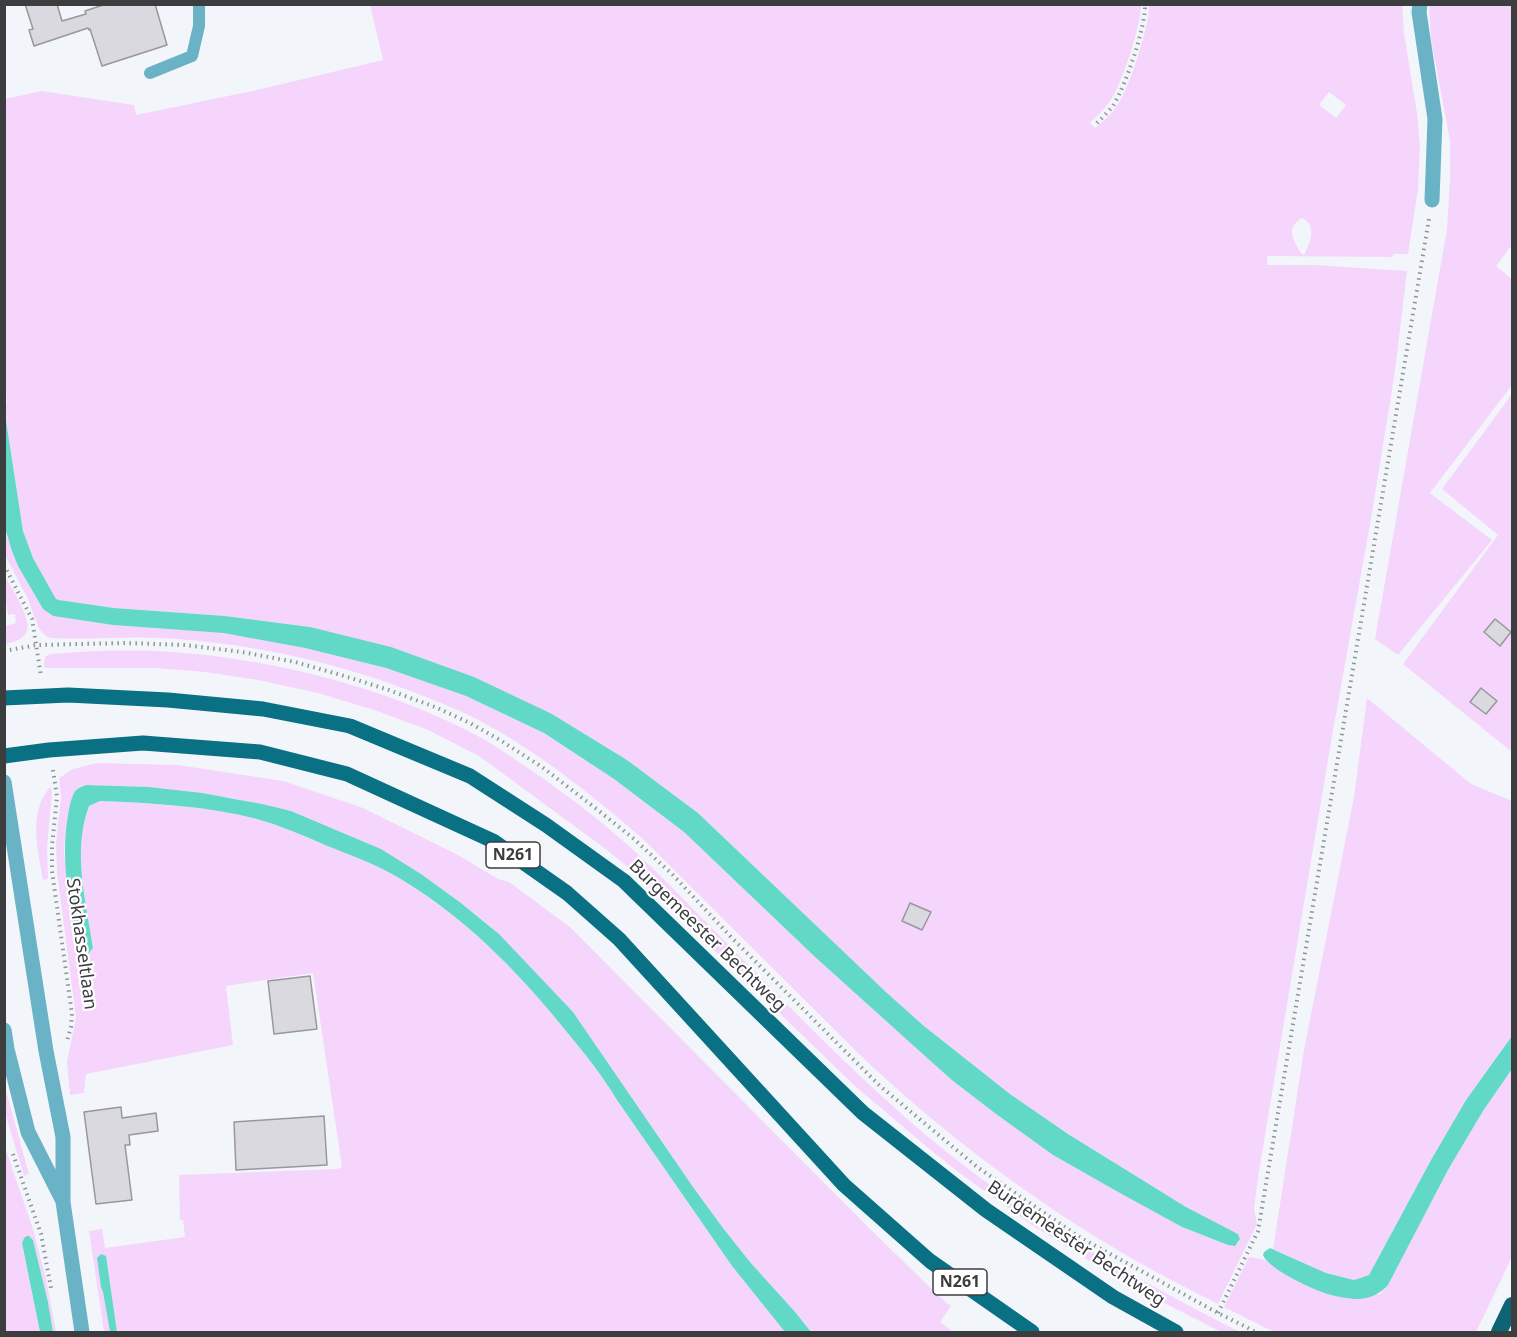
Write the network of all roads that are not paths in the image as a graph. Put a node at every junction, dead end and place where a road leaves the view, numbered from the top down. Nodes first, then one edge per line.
1 (199, 4) edge
2 (1420, 4) edge
3 (150, 73) dead end
4 (1432, 200) road end
5 (4, 698) edge
6 (4, 756) edge
7 (4, 782) edge
8 (4, 1030) edge
9 (63, 1202) junction
10 (1512, 1305) edge
11 (82, 1332) edge
12 (1032, 1332) edge
13 (1176, 1332) edge
14 (1499, 1332) edge

1 - 3 lane
2 - 4 street
5 - 13 main road, Burgemeester Bechtweg / N261
6 - 12 main road, N261
7 - 9 street
8 - 9 street
9 - 11 street
10 - 14 highway

